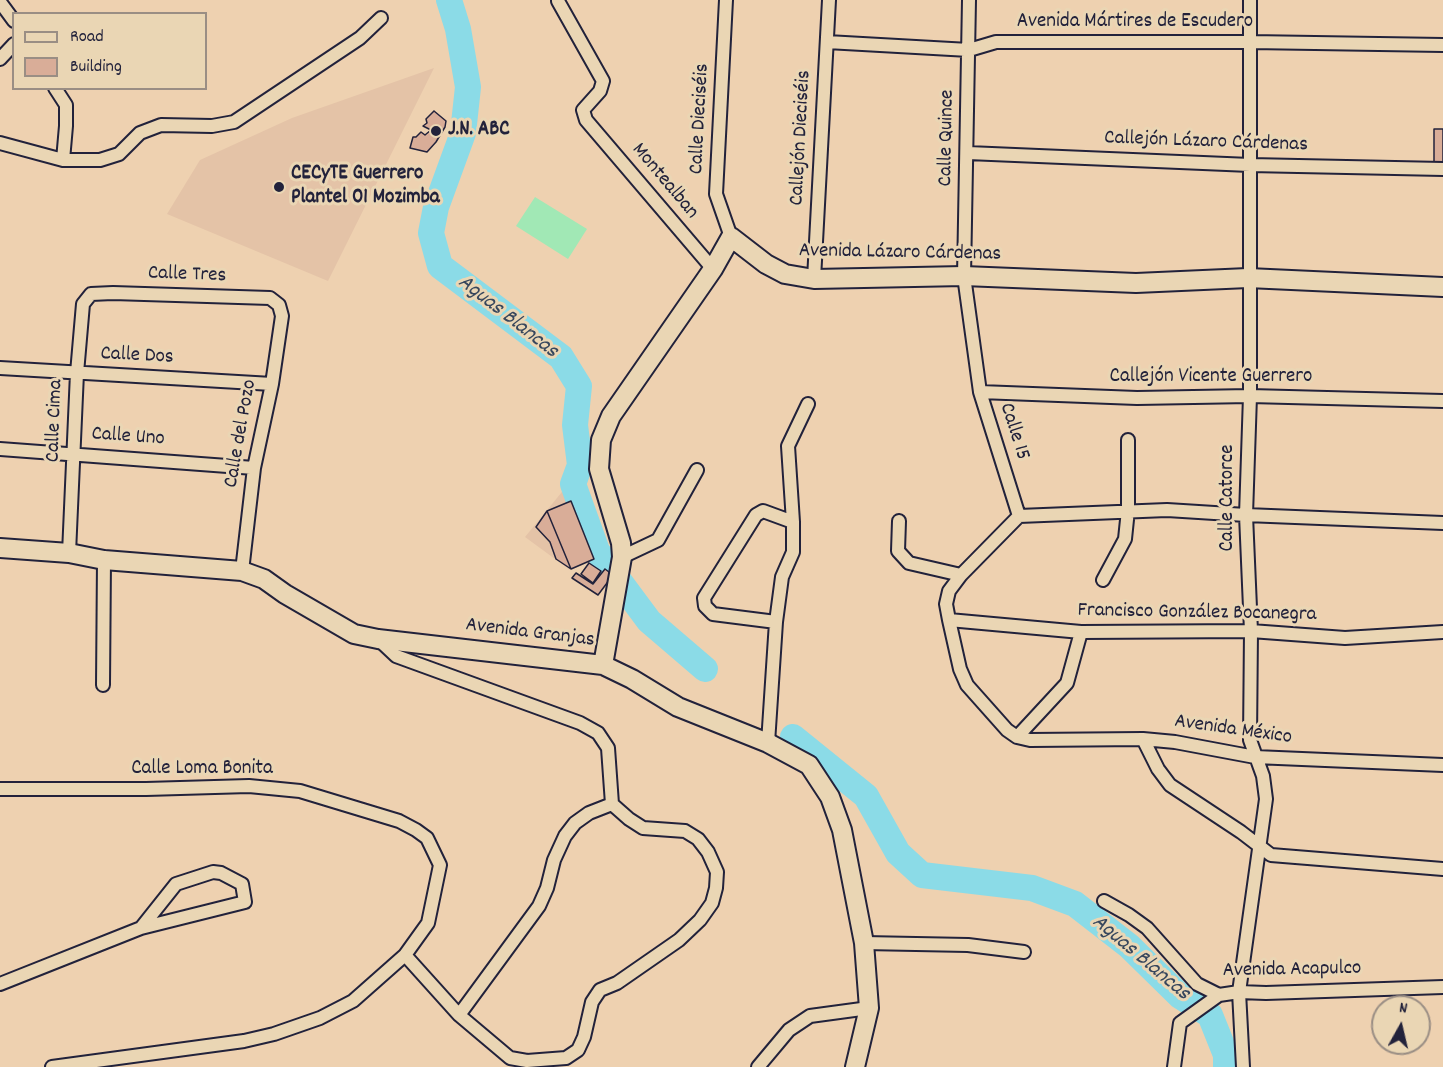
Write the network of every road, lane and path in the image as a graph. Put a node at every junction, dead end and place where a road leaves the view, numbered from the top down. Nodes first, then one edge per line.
1 (726, 0) edge
2 (829, 0) edge
3 (969, 0) edge
4 (1250, 0) edge
5 (558, 1) edge
6 (0, 2) edge
7 (12, 18) edge
8 (381, 18) dead end
9 (827, 42) junction
10 (1251, 42) junction
11 (1443, 45) edge
12 (12, 46) edge
13 (969, 50) junction
14 (0, 58) edge
15 (56, 90) edge
16 (0, 143) edge
17 (968, 153) junction
18 (63, 160) junction
19 (1250, 165) junction
20 (1443, 169) edge
21 (731, 237) junction
22 (713, 269) junction
23 (964, 276) junction
24 (1248, 278) junction
25 (814, 279) junction
26 (1443, 287) edge
27 (91, 294) joint
28 (279, 305) joint
29 (0, 368) edge
30 (77, 374) junction
31 (272, 384) junction
32 (980, 392) junction
33 (1250, 396) junction
34 (1443, 401) edge
35 (808, 404) dead end
36 (1128, 440) dead end
37 (0, 449) edge
38 (74, 454) junction
39 (254, 468) junction
40 (697, 470) dead end
41 (1128, 510) junction
42 (1246, 515) junction
43 (1019, 516) junction
44 (899, 521) dead end
45 (793, 522) junction
46 (1443, 523) edge
47 (0, 548) edge
48 (69, 553) junction
49 (622, 557) junction
50 (104, 560) junction
51 (242, 571) junction
52 (961, 575) junction
53 (1103, 580) dead end
54 (949, 620) junction
55 (776, 622) junction
56 (1251, 631) junction
57 (1081, 632) junction
58 (1443, 632) edge
59 (378, 639) junction
60 (603, 665) junction
61 (102, 686) dead end
62 (1017, 737) junction
63 (1143, 739) junction
64 (768, 743) junction
65 (1255, 757) junction
66 (1443, 765) edge
67 (0, 789) edge
68 (612, 804) junction
69 (1260, 846) junction
70 (1443, 869) edge
71 (1104, 901) dead end
72 (141, 928) junction
73 (864, 943) junction
74 (1023, 952) dead end
75 (405, 955) junction
76 (0, 984) edge
77 (1443, 987) edge
78 (1239, 992) junction
79 (1219, 995) junction
80 (869, 1008) junction
81 (459, 1015) junction
82 (52, 1067) edge
83 (758, 1067) edge
84 (855, 1067) edge
85 (1174, 1067) edge
86 (1243, 1067) edge

1 - 21 street, Calle Dieciséis
2 - 9 street, Callejón Dieciséis
3 - 13 street, Calle Quince
4 - 10 street, Calle Catorce
5 - 22 street, Montealban
6 - 7 street
8 - 18 street
9 - 13 street, Avenida Mártires de Escudero
9 - 25 street, Callejón Dieciséis
10 - 11 street, Avenida Mártires de Escudero
10 - 13 street, Avenida Mártires de Escudero
10 - 19 street, Calle Catorce
12 - 14 street
13 - 17 street, Calle Quince
15 - 18 street
16 - 18 street
17 - 19 street, Callejón Lázaro Cárdenas
17 - 23 street, Calle Quince
19 - 20 street, Callejón Lázaro Cárdenas
19 - 24 street, Calle Catorce
21 - 22 main road
21 - 25 main road, Avenida Lázaro Cárdenas
22 - 49 main road
23 - 24 main road, Avenida Lázaro Cárdenas
23 - 25 main road, Avenida Lázaro Cárdenas
23 - 32 street, Calle 15
24 - 26 main road, Avenida Lázaro Cárdenas
24 - 33 street, Calle Catorce
27 - 28 street, Calle Tres
27 - 30 street, Calle Cima
28 - 31 street, Calle del Pozo
29 - 30 street, Calle Dos
30 - 31 street, Calle Dos
30 - 38 street, Calle Cima
31 - 39 street, Calle del Pozo
32 - 33 street, Callejón Vicente Guerrero
32 - 43 street, Calle 15
33 - 34 street, Callejón Vicente Guerrero
33 - 42 street, Calle Catorce
35 - 45 street
36 - 41 street
37 - 38 street, Calle Uno
38 - 39 street, Calle Uno
38 - 48 street, Calle Cima
39 - 51 street, Calle del Pozo
40 - 49 street
41 - 42 street
41 - 43 street
41 - 53 street
42 - 46 street
42 - 56 street, Calle Catorce
43 - 52 street
44 - 52 street
45 - 55 street
45 - 55 street
47 - 48 main road, Avenida Granjas
48 - 50 main road, Avenida Granjas
49 - 60 main road
50 - 51 main road, Avenida Granjas
50 - 61 street
51 - 59 main road, Avenida Granjas
52 - 54 street
54 - 57 street, Francisco González Bocanegra
54 - 62 street
55 - 64 street
56 - 57 street, Francisco González Bocanegra
56 - 58 street, Francisco González Bocanegra
56 - 65 street, Calle Catorce
57 - 62 street
59 - 60 main road, Avenida Granjas
59 - 68 street
60 - 64 main road, Avenida Granjas
62 - 63 street, Avenida México
63 - 65 street, Avenida México
63 - 69 street
64 - 73 main road, Avenida Granjas
65 - 66 street, Avenida México
65 - 69 street, Calle Catorce
67 - 75 street, Calle Loma Bonita
68 - 81 street
68 - 81 street
69 - 70 street
69 - 78 street, Calle Catorce
71 - 79 street, Avenida Acapulco
72 - 72 street
72 - 76 street
73 - 74 street
73 - 80 main road, Avenida Granjas
75 - 81 street
75 - 82 street, Calle Loma Bonita
77 - 78 street, Avenida Acapulco
78 - 79 street, Avenida Acapulco
78 - 86 street, Calle Catorce
79 - 85 street
80 - 83 street
80 - 84 main road, Avenida Granjas

